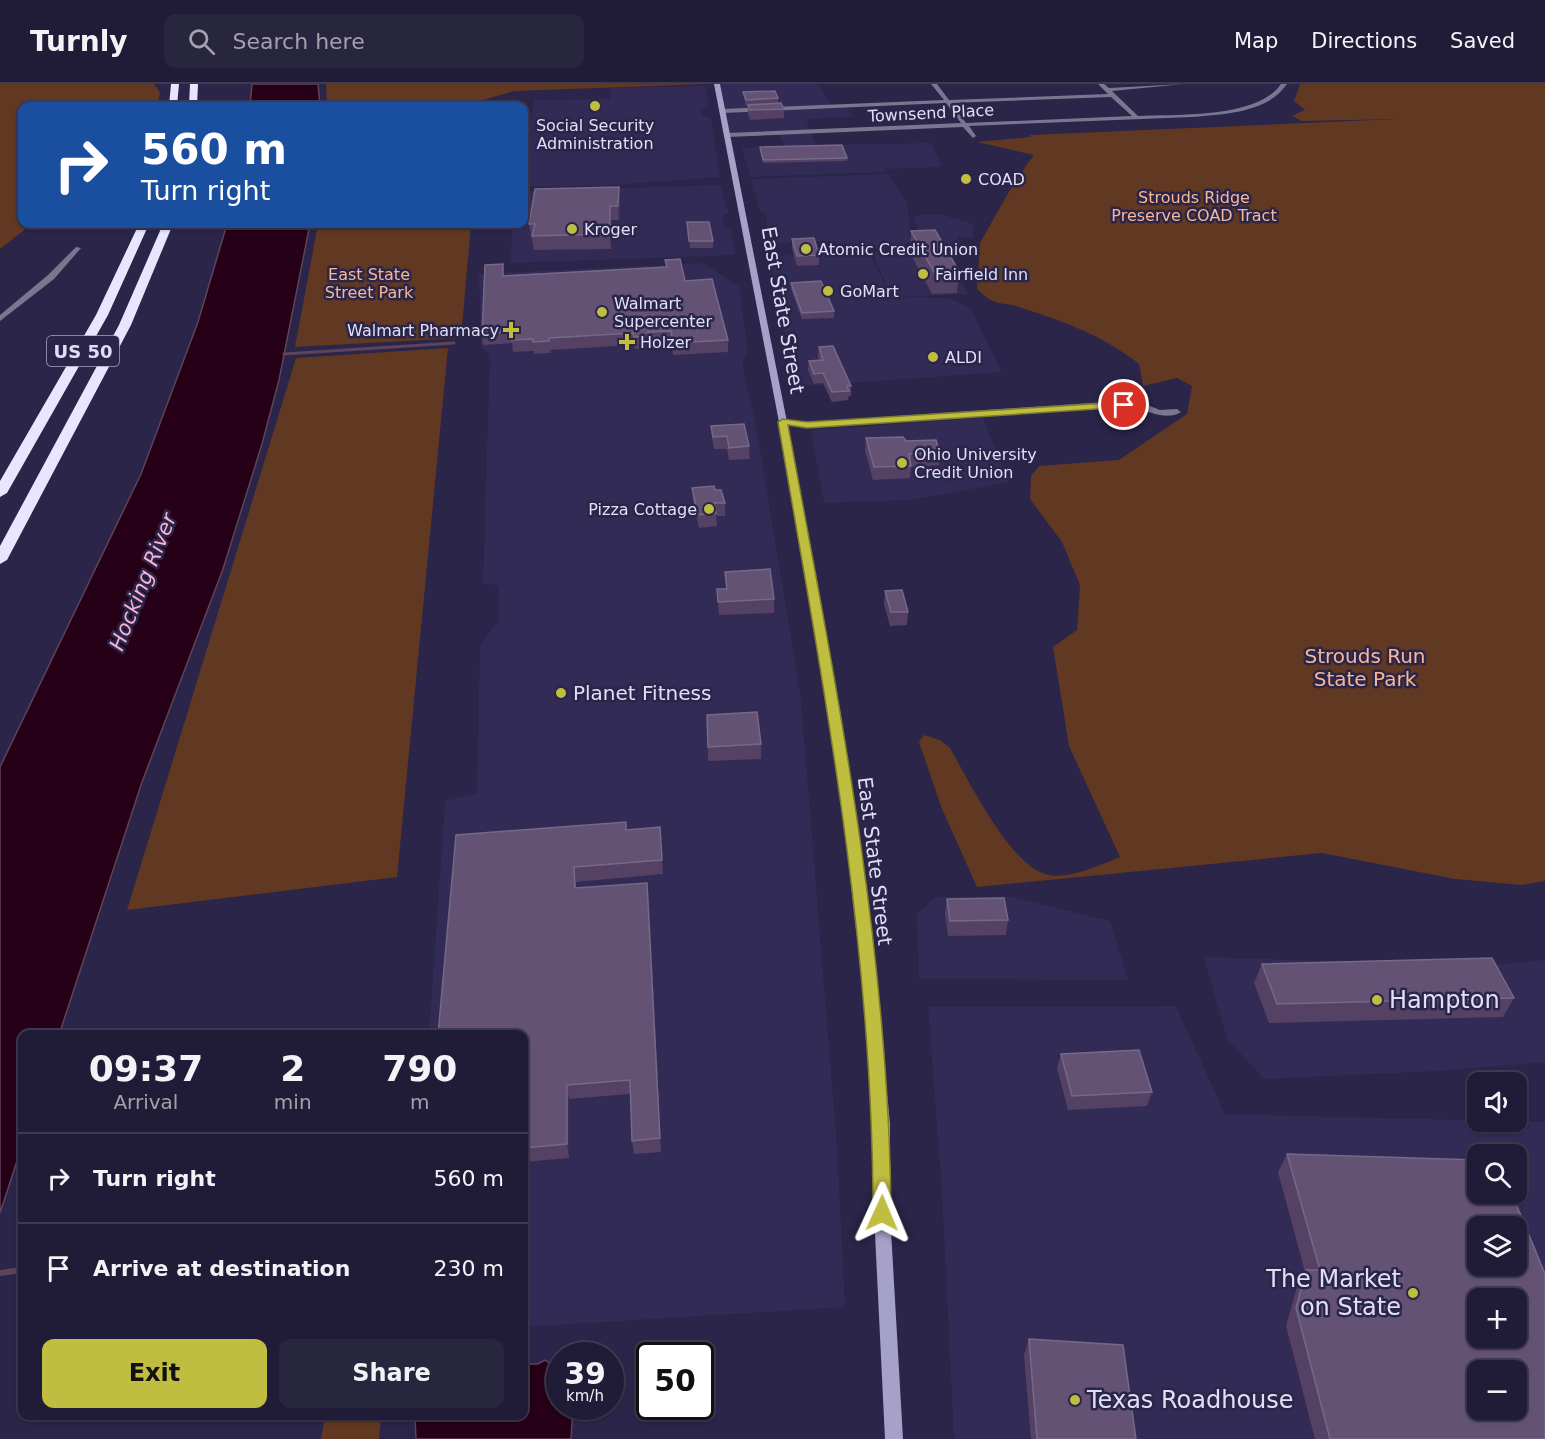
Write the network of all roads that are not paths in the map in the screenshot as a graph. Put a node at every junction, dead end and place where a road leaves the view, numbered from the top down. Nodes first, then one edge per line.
1 (175, 84) edge
2 (195, 84) edge
3 (717, 84) edge
4 (934, 84) edge
5 (1101, 84) edge
6 (1181, 84) edge
7 (1284, 84) edge
8 (1108, 90) junction
9 (1113, 95) junction
10 (173, 102) edge
11 (193, 102) edge
12 (948, 102) junction
13 (722, 111) junction
14 (1136, 117) junction
15 (966, 125) junction
16 (727, 135) junction
17 (973, 136) dead end
18 (142, 228) edge
19 (166, 228) edge
20 (78, 248) dead end
21 (0, 319) edge
22 (1177, 412) dead end
23 (783, 422) junction
24 (0, 493) edge
25 (0, 560) edge
26 (894, 1439) edge

1 - 10 highway
2 - 11 highway
3 - 13 main road, East State Street
4 - 12 street
5 - 8 street
6 - 8 street
7 - 14 street, Townsend Place
8 - 9 street
9 - 12 street
9 - 14 street
12 - 13 street
12 - 15 street
13 - 16 main road, East State Street
14 - 15 street, Townsend Place
15 - 16 street, Townsend Place
15 - 17 street
16 - 23 main road, East State Street
18 - 24 highway, US 50
19 - 25 highway, US 50
20 - 21 street
22 - 23 street
23 - 26 main road, East State Street

